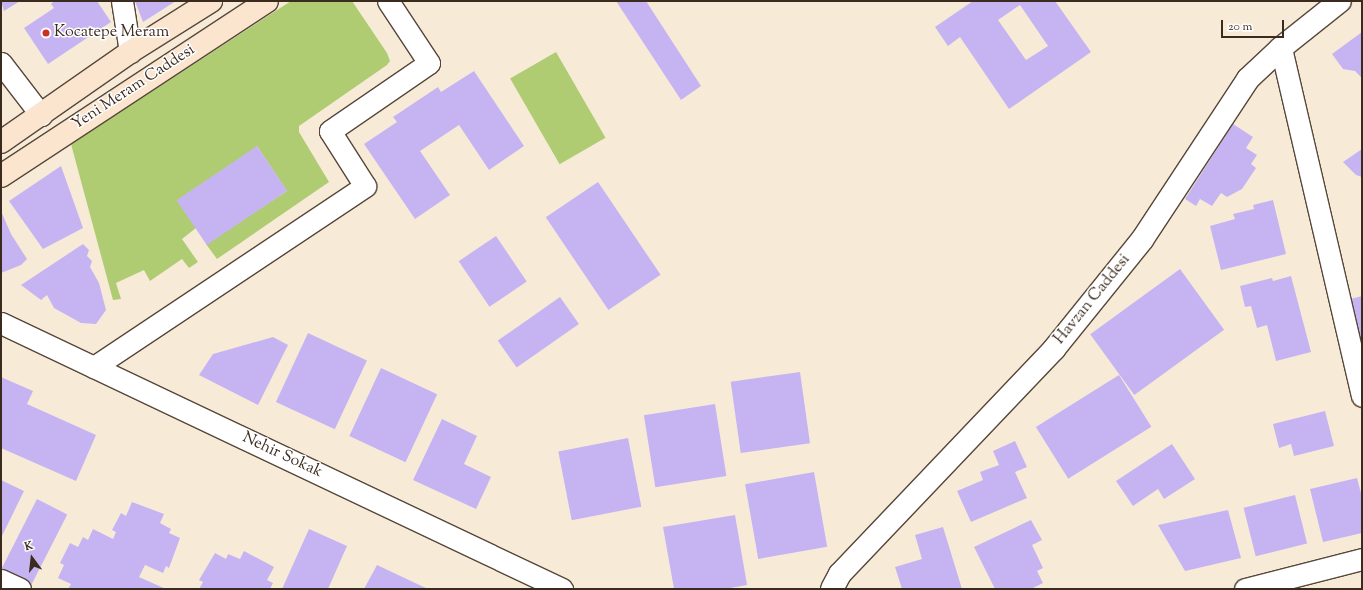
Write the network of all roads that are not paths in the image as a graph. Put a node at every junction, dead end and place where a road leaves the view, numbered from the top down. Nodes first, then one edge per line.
1 (122, 1) edge
2 (211, 1) edge
3 (267, 1) edge
4 (388, 1) edge
5 (1340, 1) edge
6 (1281, 48) junction
7 (130, 52) junction
8 (1, 63) edge
9 (41, 115) junction
10 (1, 142) edge
11 (1, 176) edge
12 (1, 323) edge
13 (94, 367) junction
14 (1362, 396) edge
15 (1361, 562) edge
16 (1, 580) edge
17 (20, 589) edge
18 (562, 589) edge
19 (832, 589) edge
20 (1245, 589) edge

1 - 7 street
2 - 7 main road, Yeni Meram Caddesi
3 - 11 main road, Yeni Meram Caddesi
4 - 13 street
5 - 6 street, Havzan Caddesi
6 - 14 street
6 - 19 street, Havzan Caddesi
7 - 9 main road, Yeni Meram Caddesi
8 - 9 street
9 - 10 main road, Yeni Meram Caddesi
12 - 13 street, Nehir Sokak
13 - 18 street, Nehir Sokak
15 - 20 street
16 - 17 street

